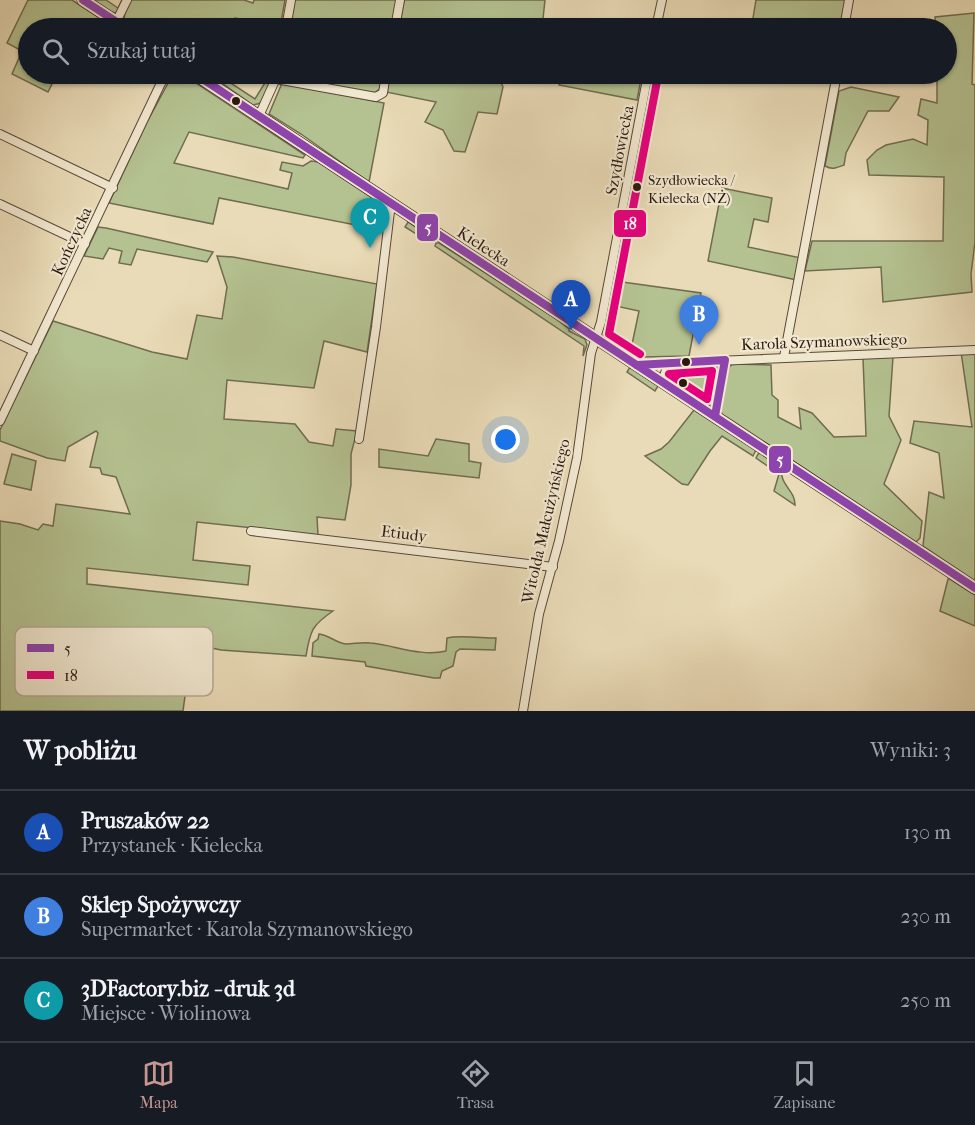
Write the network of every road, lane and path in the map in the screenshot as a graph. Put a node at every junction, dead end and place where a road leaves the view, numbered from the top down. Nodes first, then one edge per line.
1 (82, 0) edge
2 (127, 0) edge
3 (291, 0) edge
4 (400, 0) edge
5 (662, 0) edge
6 (849, 0) edge
7 (110, 18) edge
8 (123, 18) edge
9 (288, 18) edge
10 (397, 18) edge
11 (658, 18) edge
12 (846, 18) edge
13 (161, 84) edge
14 (210, 84) edge
15 (273, 84) edge
16 (315, 84) edge
17 (384, 84) edge
18 (646, 84) edge
19 (835, 84) edge
20 (259, 116) junction
21 (0, 134) edge
22 (113, 188) junction
23 (391, 203) junction
24 (0, 204) edge
25 (86, 244) junction
26 (0, 335) edge
27 (597, 339) junction
28 (975, 350) edge
29 (34, 351) junction
30 (783, 357) junction
31 (725, 360) junction
32 (673, 362) junction
33 (638, 365) junction
34 (662, 382) junction
35 (715, 416) junction
36 (0, 421) edge
37 (359, 439) dead end
38 (251, 531) dead end
39 (553, 567) junction
40 (975, 588) edge
41 (523, 711) edge

1 - 7 main road
2 - 8 street
3 - 9 street
4 - 10 street
5 - 11 street
6 - 12 street
13 - 22 street, Kończycka
14 - 20 main road, Kielecka
15 - 20 street
16 - 17 street
18 - 27 street, Szydłowiecka
19 - 30 street
20 - 23 main road, Kielecka
21 - 22 street
22 - 25 street, Kończycka
23 - 27 main road, Kielecka
23 - 37 street
24 - 25 street
25 - 29 street, Kończycka
26 - 29 street
27 - 33 main road, Kielecka
27 - 39 street, Witolda Małcużyńskiego
28 - 30 street, Karola Szymanowskiego
29 - 36 street, Kończycka
30 - 31 street, Karola Szymanowskiego
31 - 32 street, Karola Szymanowskiego
31 - 35 street
32 - 33 street, Karola Szymanowskiego
32 - 34 street
33 - 34 main road, Kielecka
34 - 35 main road, Kielecka
35 - 40 main road, Kielecka
38 - 39 street, Etiudy
39 - 41 street, Witolda Małcużyńskiego

